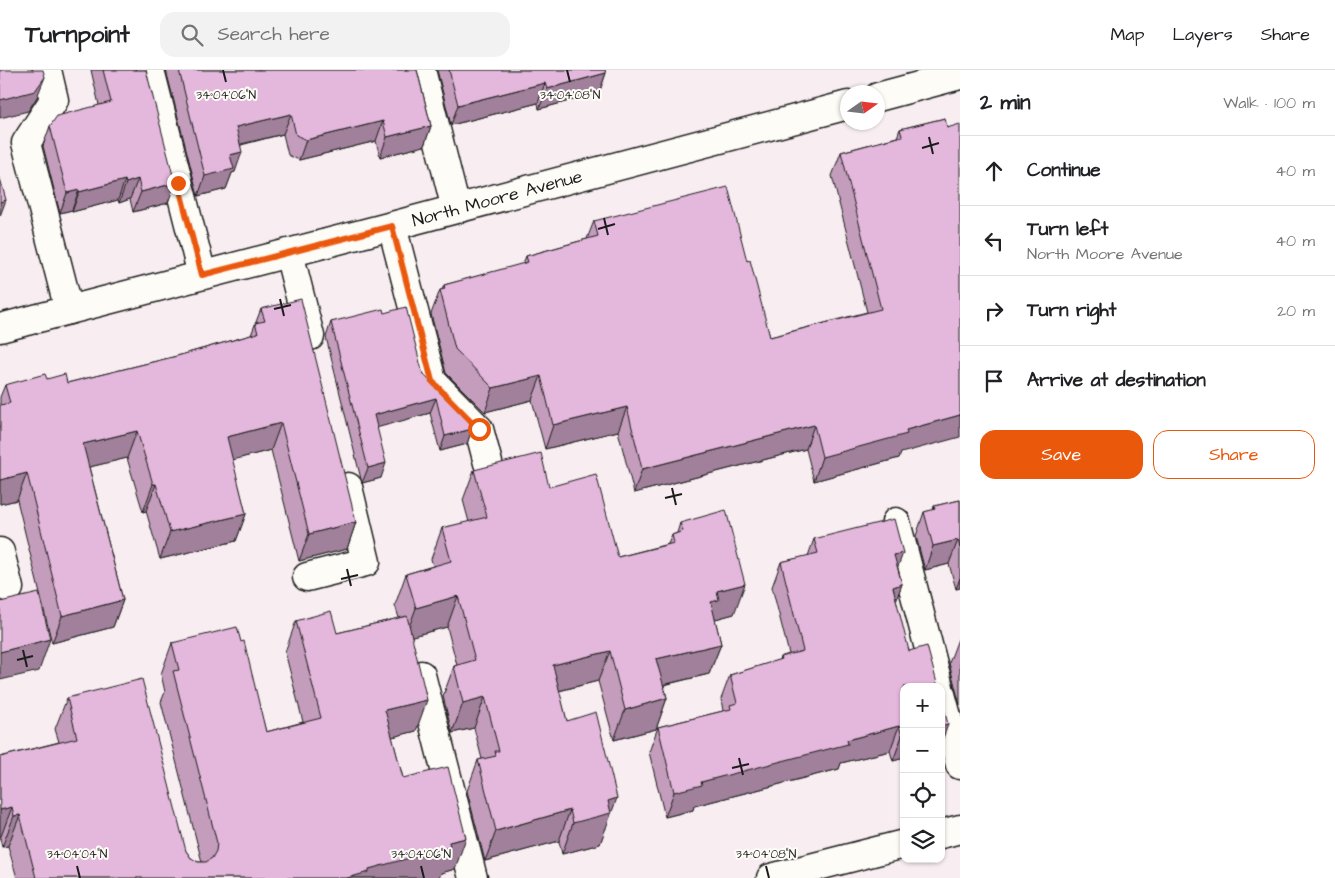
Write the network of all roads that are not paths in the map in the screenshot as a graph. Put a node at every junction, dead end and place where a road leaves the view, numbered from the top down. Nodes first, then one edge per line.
1 (47, 70) edge
2 (150, 70) edge
3 (421, 70) edge
4 (960, 75) edge
5 (885, 95) edge
6 (840, 107) edge
7 (456, 209) junction
8 (392, 226) junction
9 (289, 253) junction
10 (202, 275) junction
11 (69, 310) junction
12 (0, 328) edge
13 (316, 359) edge
14 (488, 463) dead end
15 (342, 465) edge
16 (896, 522) edge
17 (0, 552) edge
18 (308, 577) dead end
19 (9, 588) dead end
20 (420, 674) edge
21 (938, 683) edge
22 (945, 709) edge
23 (960, 765) edge
24 (960, 829) edge
25 (945, 833) edge
26 (900, 846) edge
27 (856, 867) edge
28 (473, 878) edge
29 (771, 878) edge

1 - 11 street
2 - 10 street
3 - 7 street
4 - 5 street
6 - 7 street, North Moore Avenue
7 - 8 street, North Moore Avenue
8 - 9 street, North Moore Avenue
8 - 14 street
9 - 10 street, North Moore Avenue
9 - 13 street
10 - 11 street, North Moore Avenue
11 - 12 street, North Moore Avenue
15 - 18 street
16 - 21 street
17 - 19 street
20 - 28 street
22 - 23 street
24 - 25 street
26 - 27 street
27 - 29 street

